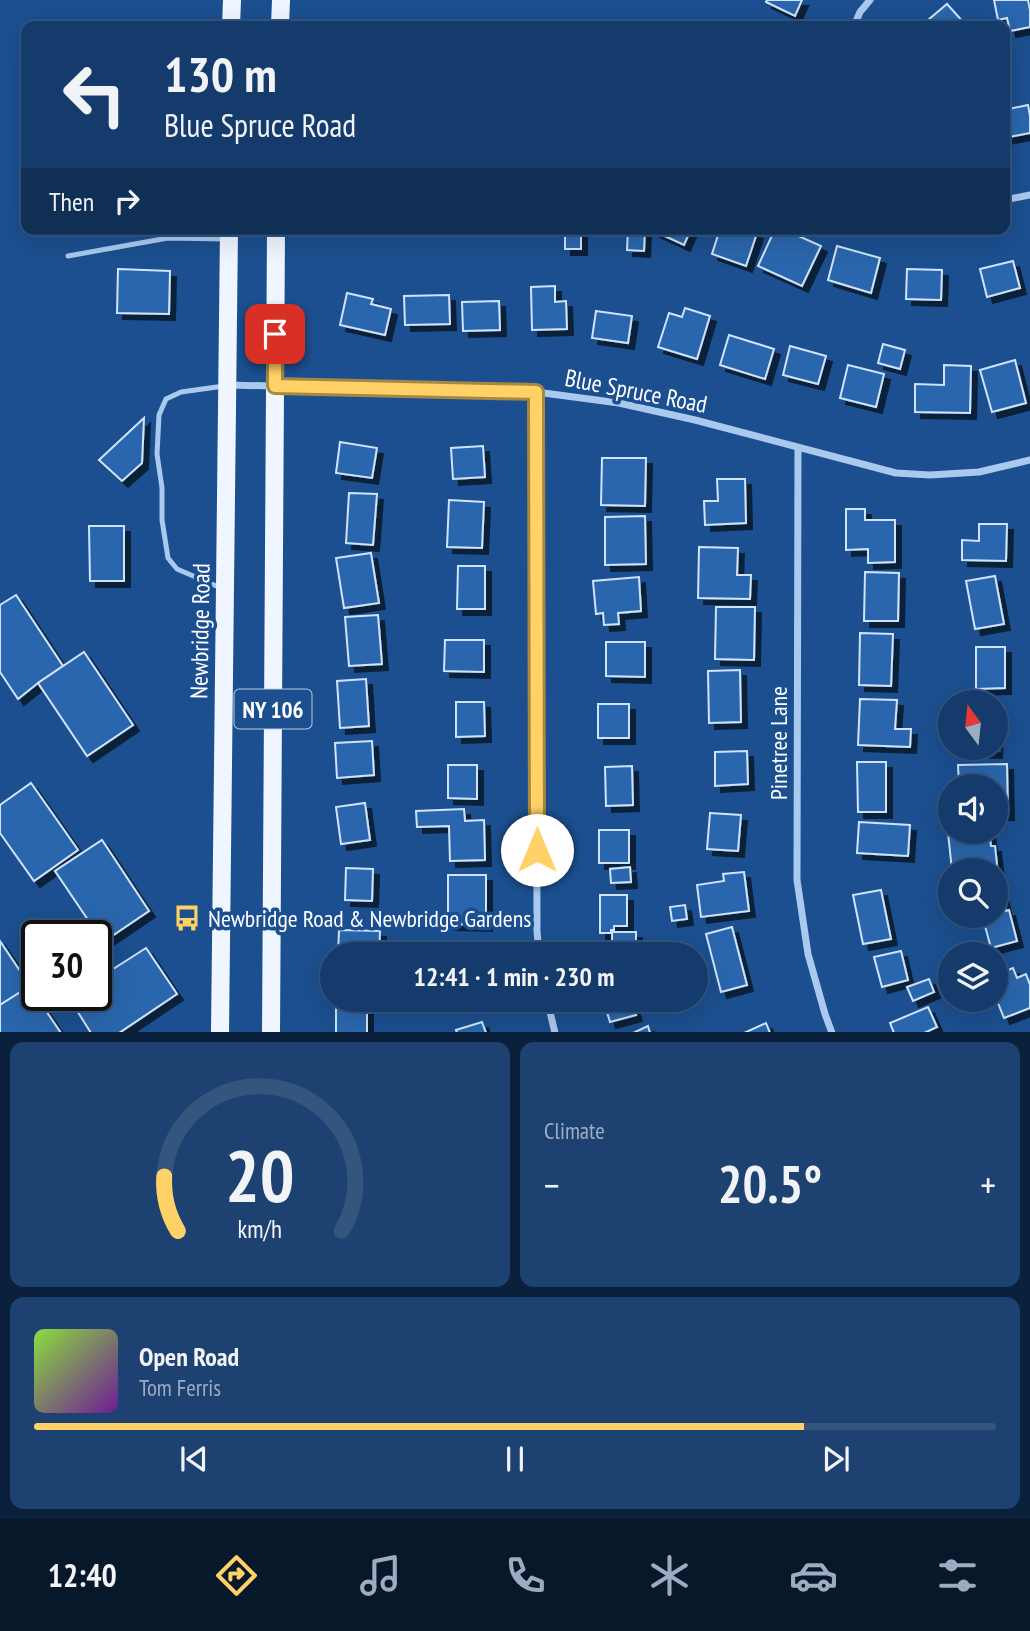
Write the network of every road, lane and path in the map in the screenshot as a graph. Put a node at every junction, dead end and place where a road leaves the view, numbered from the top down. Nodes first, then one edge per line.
1 (232, 0) edge
2 (281, 0) edge
3 (870, 0) edge
4 (231, 21) edge
5 (280, 21) edge
6 (856, 21) edge
7 (1030, 195) edge
8 (1010, 199) edge
9 (214, 235) edge
10 (229, 235) edge
11 (276, 235) edge
12 (68, 256) dead end
13 (227, 385) junction
14 (275, 386) junction
15 (536, 392) junction
16 (798, 448) junction
17 (1030, 460) edge
18 (225, 590) junction
19 (538, 942) edge
20 (550, 1012) edge
21 (220, 1032) edge
22 (271, 1032) edge
23 (555, 1032) edge
24 (832, 1032) edge

1 - 4 main road
2 - 5 main road
3 - 6 street
7 - 8 street
9 - 12 lane
10 - 13 main road, Newbridge Road / NY 106
11 - 14 main road, NY 106
13 - 14 street, Blue Spruce Road
13 - 18 main road, Newbridge Road / NY 106
13 - 18 lane
14 - 15 street, Blue Spruce Road
14 - 22 main road, NY 106
15 - 16 street, Blue Spruce Road
15 - 19 street
16 - 17 street, Blue Spruce Road
16 - 24 street, Pinetree Lane
18 - 21 main road, Newbridge Road / NY 106
20 - 23 street

